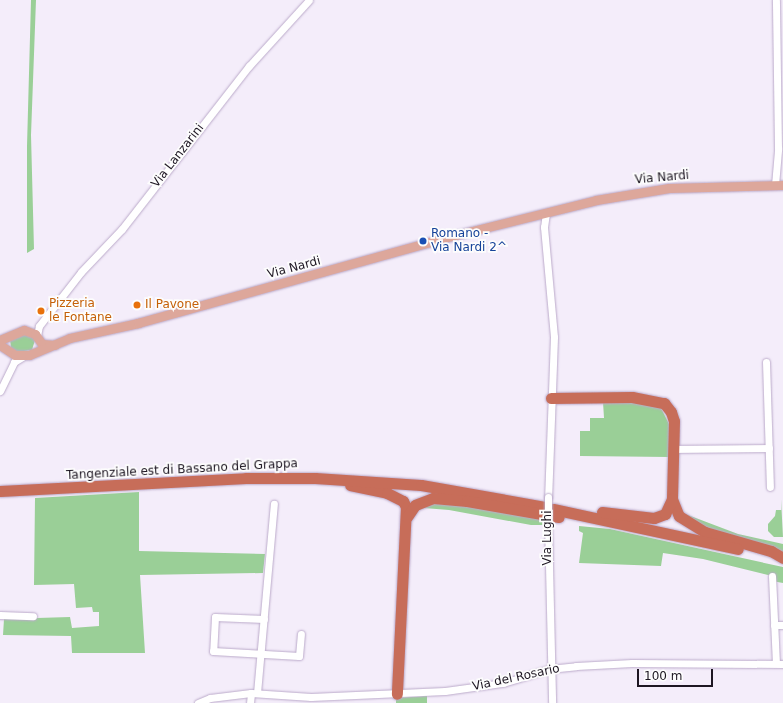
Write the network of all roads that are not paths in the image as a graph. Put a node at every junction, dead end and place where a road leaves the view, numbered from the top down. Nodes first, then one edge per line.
1 (310, 0) edge
2 (776, 0) edge
3 (781, 148) edge
4 (779, 185) edge
5 (542, 214) junction
6 (48, 313) junction
7 (24, 330) junction
8 (9, 336) junction
9 (37, 337) junction
10 (0, 340) edge
11 (56, 345) junction
12 (5, 348) edge
13 (34, 352) junction
14 (24, 356) junction
15 (766, 362) dead end
16 (8, 371) junction
17 (0, 391) edge
18 (551, 398) junction
19 (769, 448) junction
20 (673, 449) junction
21 (315, 478) junction
22 (770, 487) dead end
23 (0, 491) edge
24 (34, 491) junction
25 (0, 496) edge
26 (672, 499) junction
27 (527, 503) junction
28 (274, 504) dead end
29 (549, 504) junction
30 (407, 517) junction
31 (616, 522) junction
32 (783, 558) edge
33 (772, 576) dead end
34 (0, 615) edge
35 (33, 616) dead end
36 (264, 620) junction
37 (774, 625) junction
38 (783, 625) edge
39 (301, 634) dead end
40 (261, 653) junction
41 (779, 664) edge
42 (549, 669) junction
43 (254, 693) junction
44 (397, 694) junction
45 (198, 703) edge
46 (250, 703) edge
47 (552, 703) edge

1 - 6 street, Via Lanzarini
2 - 3 street
3 - 4 street
4 - 5 main road, Via Nardi
5 - 11 main road, Via Nardi
5 - 18 street, Via Lughi
6 - 7 street, Via Lanzarini
6 - 9 street, Via Lanzarini
7 - 8 main road
7 - 9 main road
8 - 10 main road
8 - 12 main road
9 - 11 main road
9 - 13 main road
11 - 13 main road, Via Nardi
12 - 14 main road
12 - 16 street
13 - 14 main road, Via Nardi
14 - 16 street
15 - 19 street
16 - 17 street
18 - 20 highway
18 - 29 street, Via Lughi
19 - 20 street
19 - 22 street
20 - 26 highway
21 - 24 highway, Tangenziale est di Bassano del Grappa
21 - 27 highway, Tangenziale est di Bassano del Grappa
21 - 30 highway
23 - 24 highway, Tangenziale est di Bassano del Grappa
24 - 25 highway, Tangenziale est di Bassano del Grappa
26 - 27 highway
26 - 32 highway
27 - 29 highway, Tangenziale est di Bassano del Grappa
28 - 36 street
29 - 31 highway, Tangenziale est di Bassano del Grappa
29 - 42 street, Via Lughi, bridge
30 - 31 highway
30 - 44 highway
31 - 32 highway, Tangenziale est di Bassano del Grappa
33 - 37 street, Via del Rosario
34 - 35 street
36 - 40 street
36 - 40 street
37 - 38 street
37 - 41 street, Via del Rosario
39 - 40 street
40 - 43 street
41 - 42 street, Via del Rosario
42 - 44 street, Via del Rosario
42 - 47 street, Via Lughi
43 - 44 street, Via del Rosario
43 - 45 street, Via del Rosario
43 - 46 street

